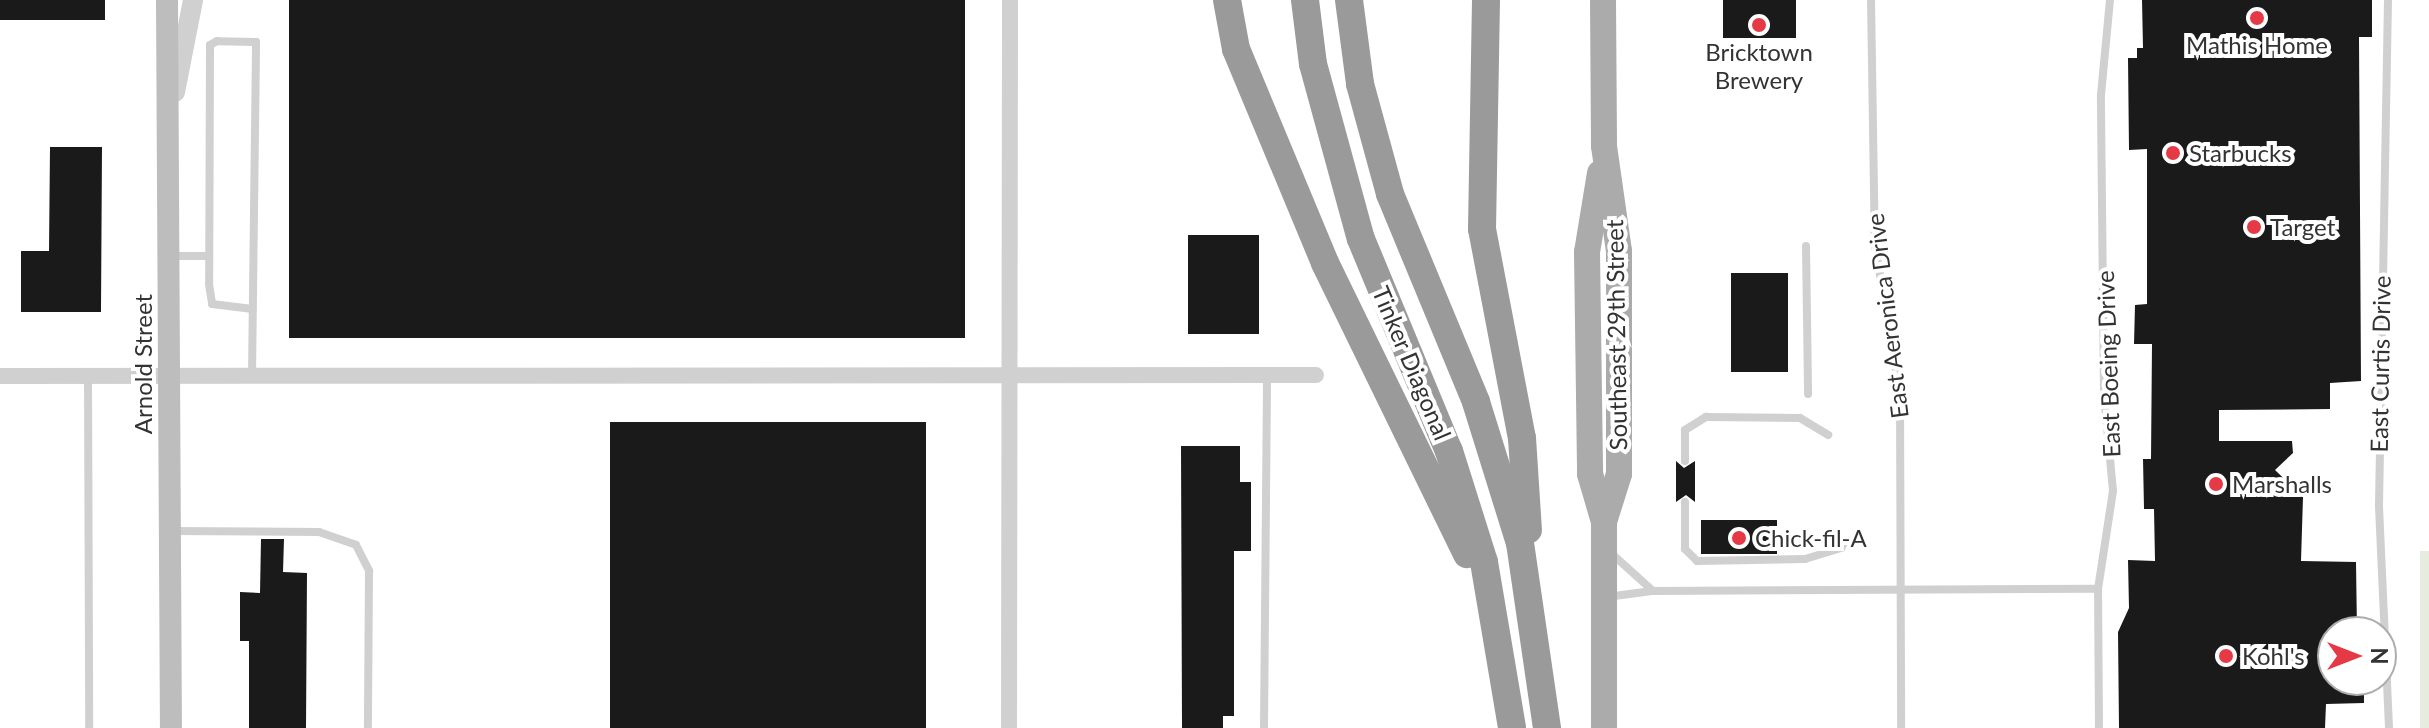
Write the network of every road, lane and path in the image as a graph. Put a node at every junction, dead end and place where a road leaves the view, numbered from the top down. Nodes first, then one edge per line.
1 (167, 0) edge
2 (193, 0) edge
3 (1010, 0) edge
4 (1210, 0) edge
5 (1227, 0) edge
6 (1305, 0) edge
7 (1349, 0) edge
8 (1486, 0) edge
9 (1603, 0) edge
10 (1871, 0) edge
11 (2110, 0) edge
12 (2388, 0) edge
13 (1236, 49) junction
14 (167, 147) junction
15 (1806, 246) dead end
16 (168, 256) junction
17 (209, 256) junction
18 (253, 309) junction
19 (1010, 375) junction
20 (1267, 375) junction
21 (1316, 375) dead end
22 (0, 376) edge
23 (88, 376) junction
24 (169, 377) junction
25 (252, 377) junction
26 (1808, 394) dead end
27 (1828, 435) dead end
28 (1685, 461) dead end
29 (1685, 502) dead end
30 (170, 531) junction
31 (1603, 534) junction
32 (1851, 545) dead end
33 (2098, 589) junction
34 (1652, 591) junction
35 (1901, 591) junction
36 (1604, 597) junction
37 (1534, 606) junction
38 (1496, 612) junction
39 (89, 728) edge
40 (171, 728) edge
41 (368, 728) edge
42 (1009, 728) edge
43 (1264, 728) edge
44 (1512, 728) edge
45 (1547, 728) edge
46 (1604, 728) edge
47 (1901, 728) edge
48 (2099, 728) edge
49 (2389, 728) edge

1 - 14 main road, Arnold Street
2 - 14 street
3 - 19 street
4 - 13 highway
5 - 13 highway
6 - 38 highway, Tinker Diagonal
7 - 37 highway, Tinker Diagonal
8 - 37 highway
9 - 31 main road, Southeast 29th Street
10 - 35 lane, East Aeronica Drive
11 - 33 lane, East Boeing Drive
12 - 49 lane, East Curtis Drive
13 - 38 highway
14 - 16 main road, Arnold Street
15 - 26 lane
16 - 17 lane
16 - 24 main road, Arnold Street
17 - 18 lane
17 - 18 lane
18 - 25 lane
19 - 20 street
19 - 25 street
19 - 42 street
20 - 21 street
20 - 43 lane
22 - 23 street
23 - 24 street
23 - 39 lane
24 - 25 street
24 - 30 main road, Arnold Street
27 - 28 lane
29 - 32 lane
30 - 40 main road, Arnold Street
30 - 41 lane
31 - 34 lane
31 - 36 main road, Southeast 29th Street
33 - 35 lane
33 - 48 lane, East Boeing Drive
34 - 35 lane
34 - 36 lane
35 - 47 lane, East Aeronica Drive
36 - 46 main road, Southeast 29th Street
37 - 45 highway, Tinker Diagonal
38 - 44 highway, Tinker Diagonal

